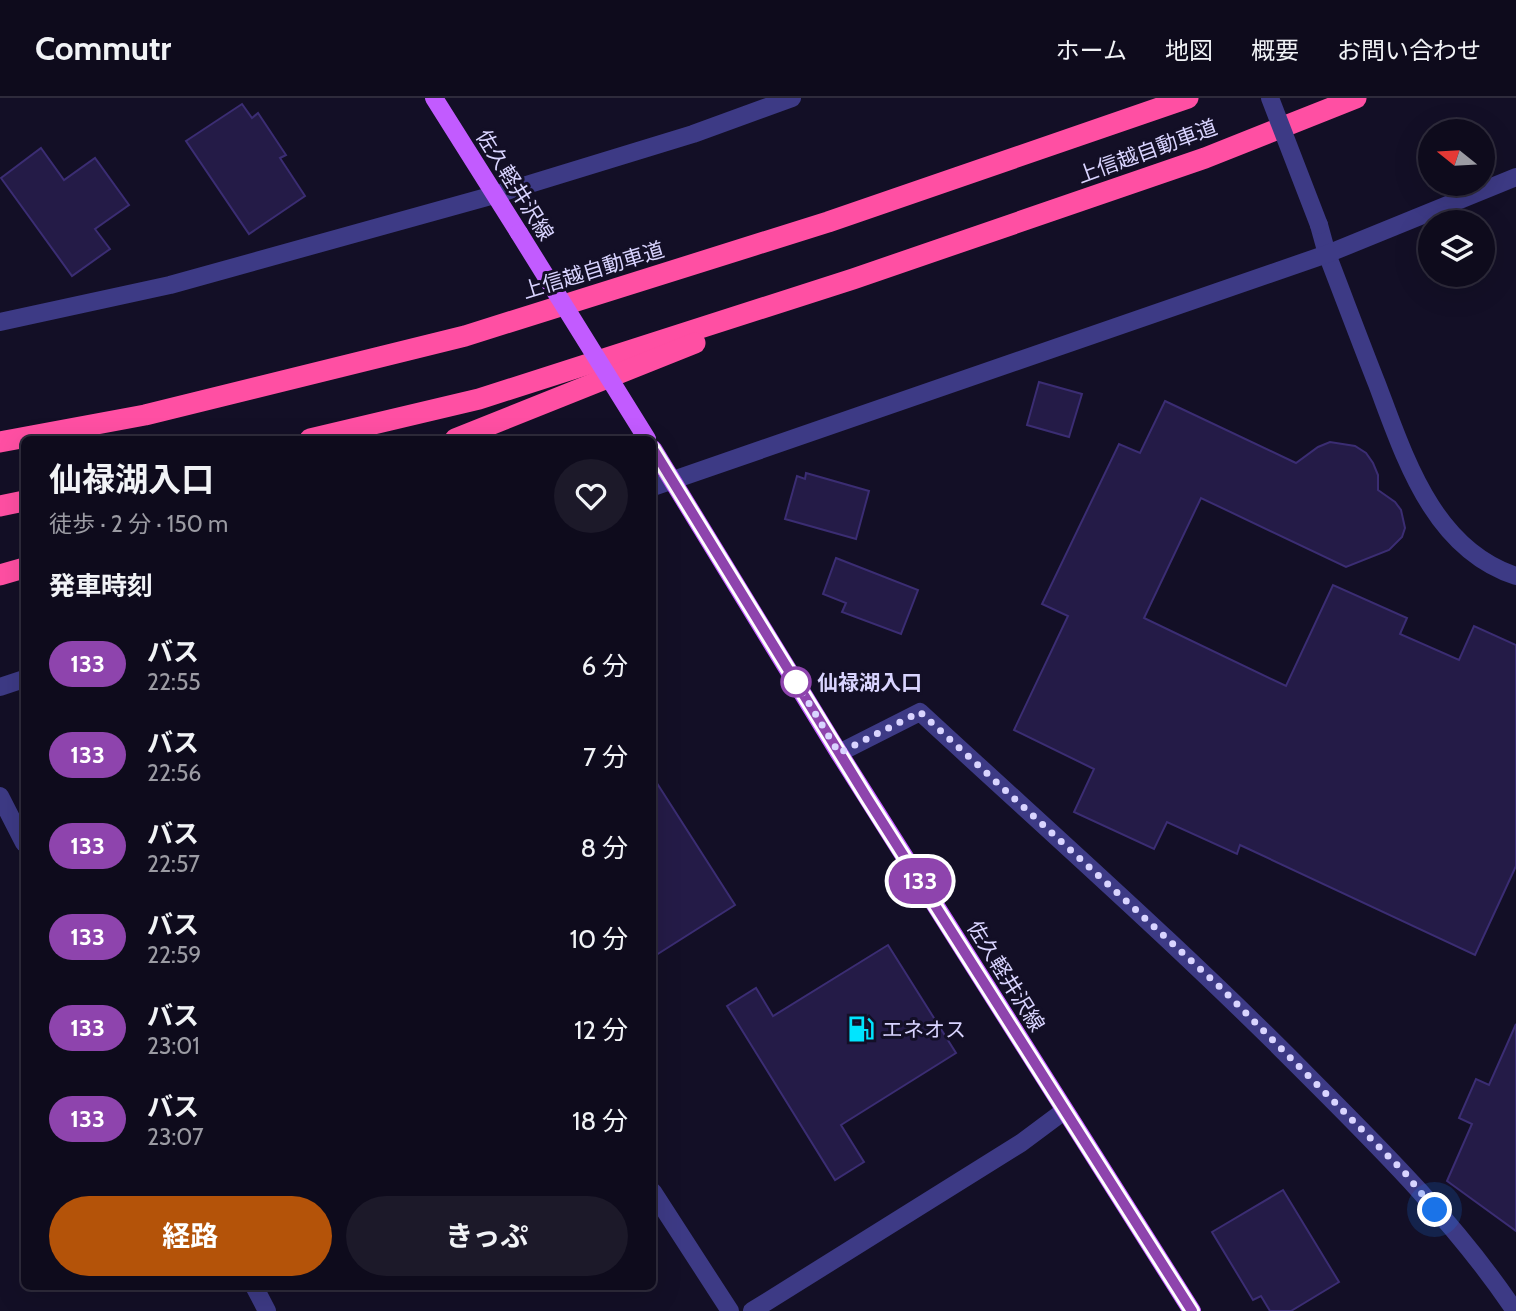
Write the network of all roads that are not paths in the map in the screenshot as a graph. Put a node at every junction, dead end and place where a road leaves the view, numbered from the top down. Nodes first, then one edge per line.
1 (434, 98) edge
2 (792, 98) edge
3 (1188, 98) edge
4 (1270, 98) edge
5 (1356, 98) edge
6 (1516, 177) edge
7 (494, 195) junction
8 (1327, 254) junction
9 (853, 279) junction
10 (0, 322) edge
11 (32, 436) edge
12 (322, 436) edge
13 (462, 436) edge
14 (645, 436) edge
15 (21, 438) edge
16 (0, 442) edge
17 (656, 453) edge
18 (674, 480) junction
19 (656, 485) edge
20 (21, 502) edge
21 (0, 506) edge
22 (21, 569) edge
23 (0, 575) edge
24 (1516, 576) edge
25 (21, 680) edge
26 (0, 687) edge
27 (839, 753) junction
28 (0, 796) edge
29 (21, 837) edge
30 (1064, 1111) junction
31 (656, 1197) edge
32 (256, 1290) edge
33 (267, 1311) edge
34 (730, 1311) edge
35 (752, 1311) edge
36 (1192, 1311) edge
37 (1515, 1311) edge

1 - 7 main road, 佐久軽井沢線
2 - 7 street
3 - 11 highway, 上信越自動車道
4 - 8 street, bridge
5 - 9 highway, 上信越自動車道
6 - 8 street
7 - 10 street
7 - 14 main road, 佐久軽井沢線, bridge
8 - 18 street
8 - 24 street
9 - 12 highway, 上信越自動車道
9 - 13 highway
15 - 16 highway, 上信越自動車道
17 - 18 main road, 佐久軽井沢線
18 - 19 street
18 - 27 main road, 佐久軽井沢線
20 - 21 highway
22 - 23 highway
25 - 26 street
27 - 30 main road, 佐久軽井沢線
27 - 37 street
28 - 29 street
30 - 35 street
30 - 36 main road, 佐久軽井沢線
31 - 34 street
32 - 33 street

